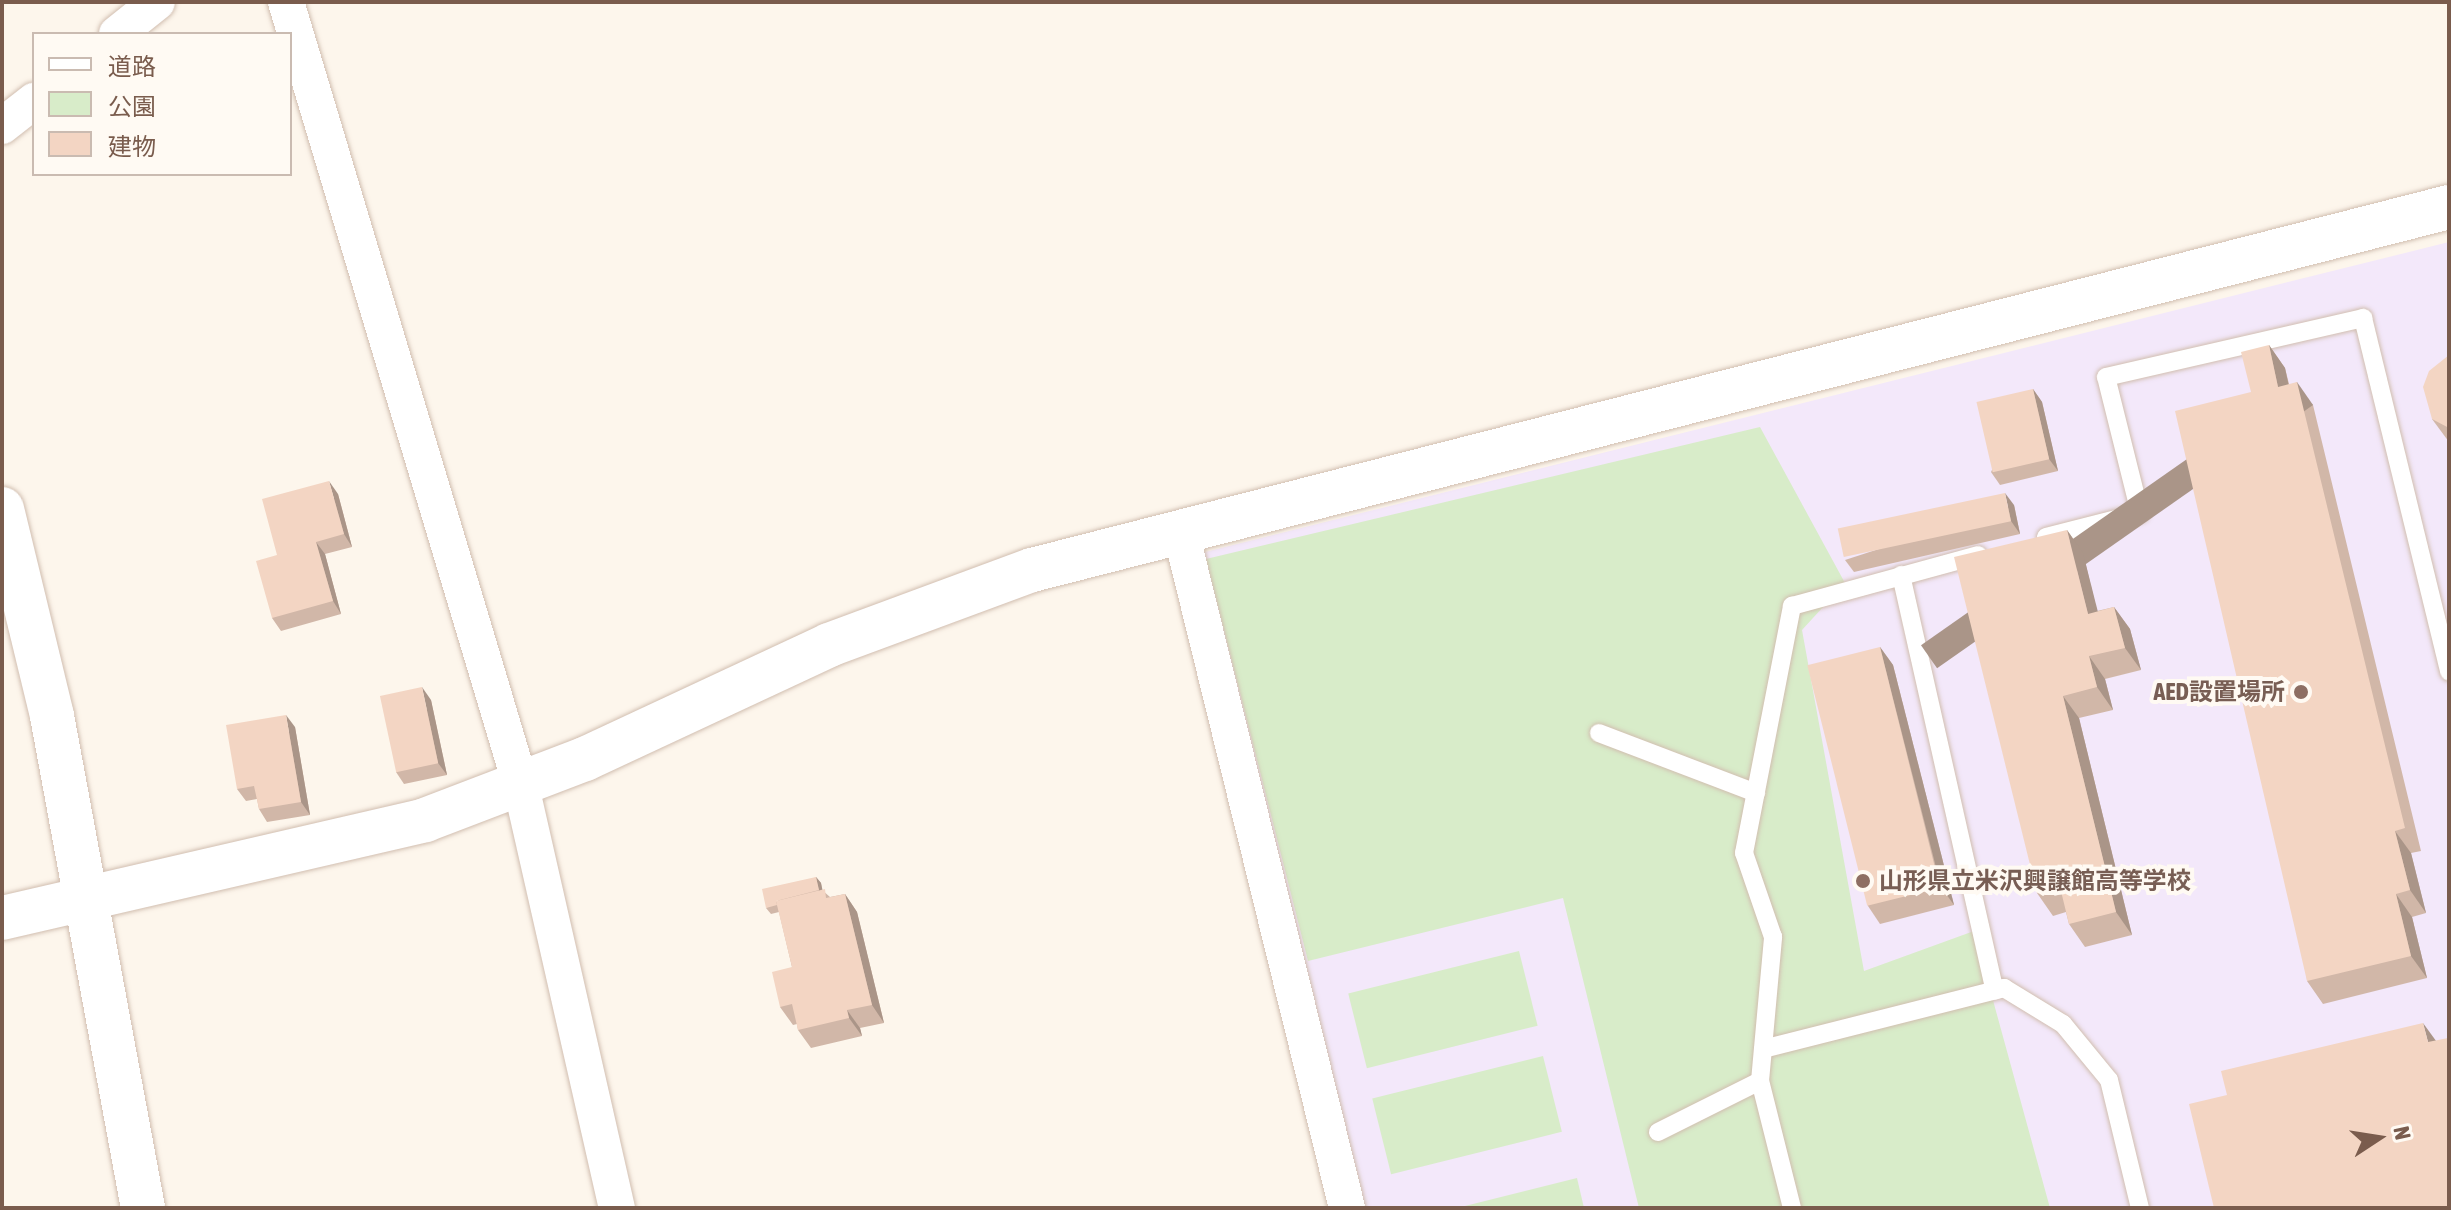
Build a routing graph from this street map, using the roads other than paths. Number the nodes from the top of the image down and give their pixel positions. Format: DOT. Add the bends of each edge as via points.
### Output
graph roads {
  1 [pos="157,2"];
  2 [pos="286,2"];
  3 [pos="120,32"];
  4 [pos="32,103"];
  5 [pos="2,126"];
  6 [pos="2449,207"];
  7 [pos="2,509"];
  8 [pos="1180,529"];
  9 [pos="1901,575"];
  10 [pos="2449,672"];
  11 [pos="1599,733"];
  12 [pos="521,786"];
  13 [pos="1756,793"];
  14 [pos="87,898"];
  15 [pos="2,918"];
  16 [pos="1995,991"];
  17 [pos="1763,1049"];
  18 [pos="1760,1081"];
  19 [pos="1658,1132"];
  20 [pos="143,1208"];
  21 [pos="617,1208"];
  22 [pos="1347,1208"];
  23 [pos="1792,1208"];
  24 [pos="2140,1208"];
  1 -- 3 [label="street"];
  2 -- 12 [label="street"];
  4 -- 5 [label="street"];
  6 -- 8 [label="street"];
  7 -- 14 [label="street"];
  8 -- 12 [label="street" via="928,606"];
  8 -- 22 [label="street"];
  9 -- 10 [label="lane" via="2140,513 2106,377 2363,318"];
  9 -- 13 [label="lane" via="1792,606"];
  9 -- 16 [label="lane"];
  11 -- 13 [label="lane"];
  12 -- 14 [label="street" via="425,820"];
  12 -- 21 [label="street"];
  13 -- 17 [label="lane" via="1744,853 1773,937"];
  14 -- 15 [label="street"];
  14 -- 20 [label="street"];
  16 -- 17 [label="lane"];
  16 -- 24 [label="lane" via="2004,988 2063,1024 2109,1080"];
  17 -- 18 [label="lane"];
  18 -- 19 [label="lane"];
  18 -- 23 [label="lane"];
}
